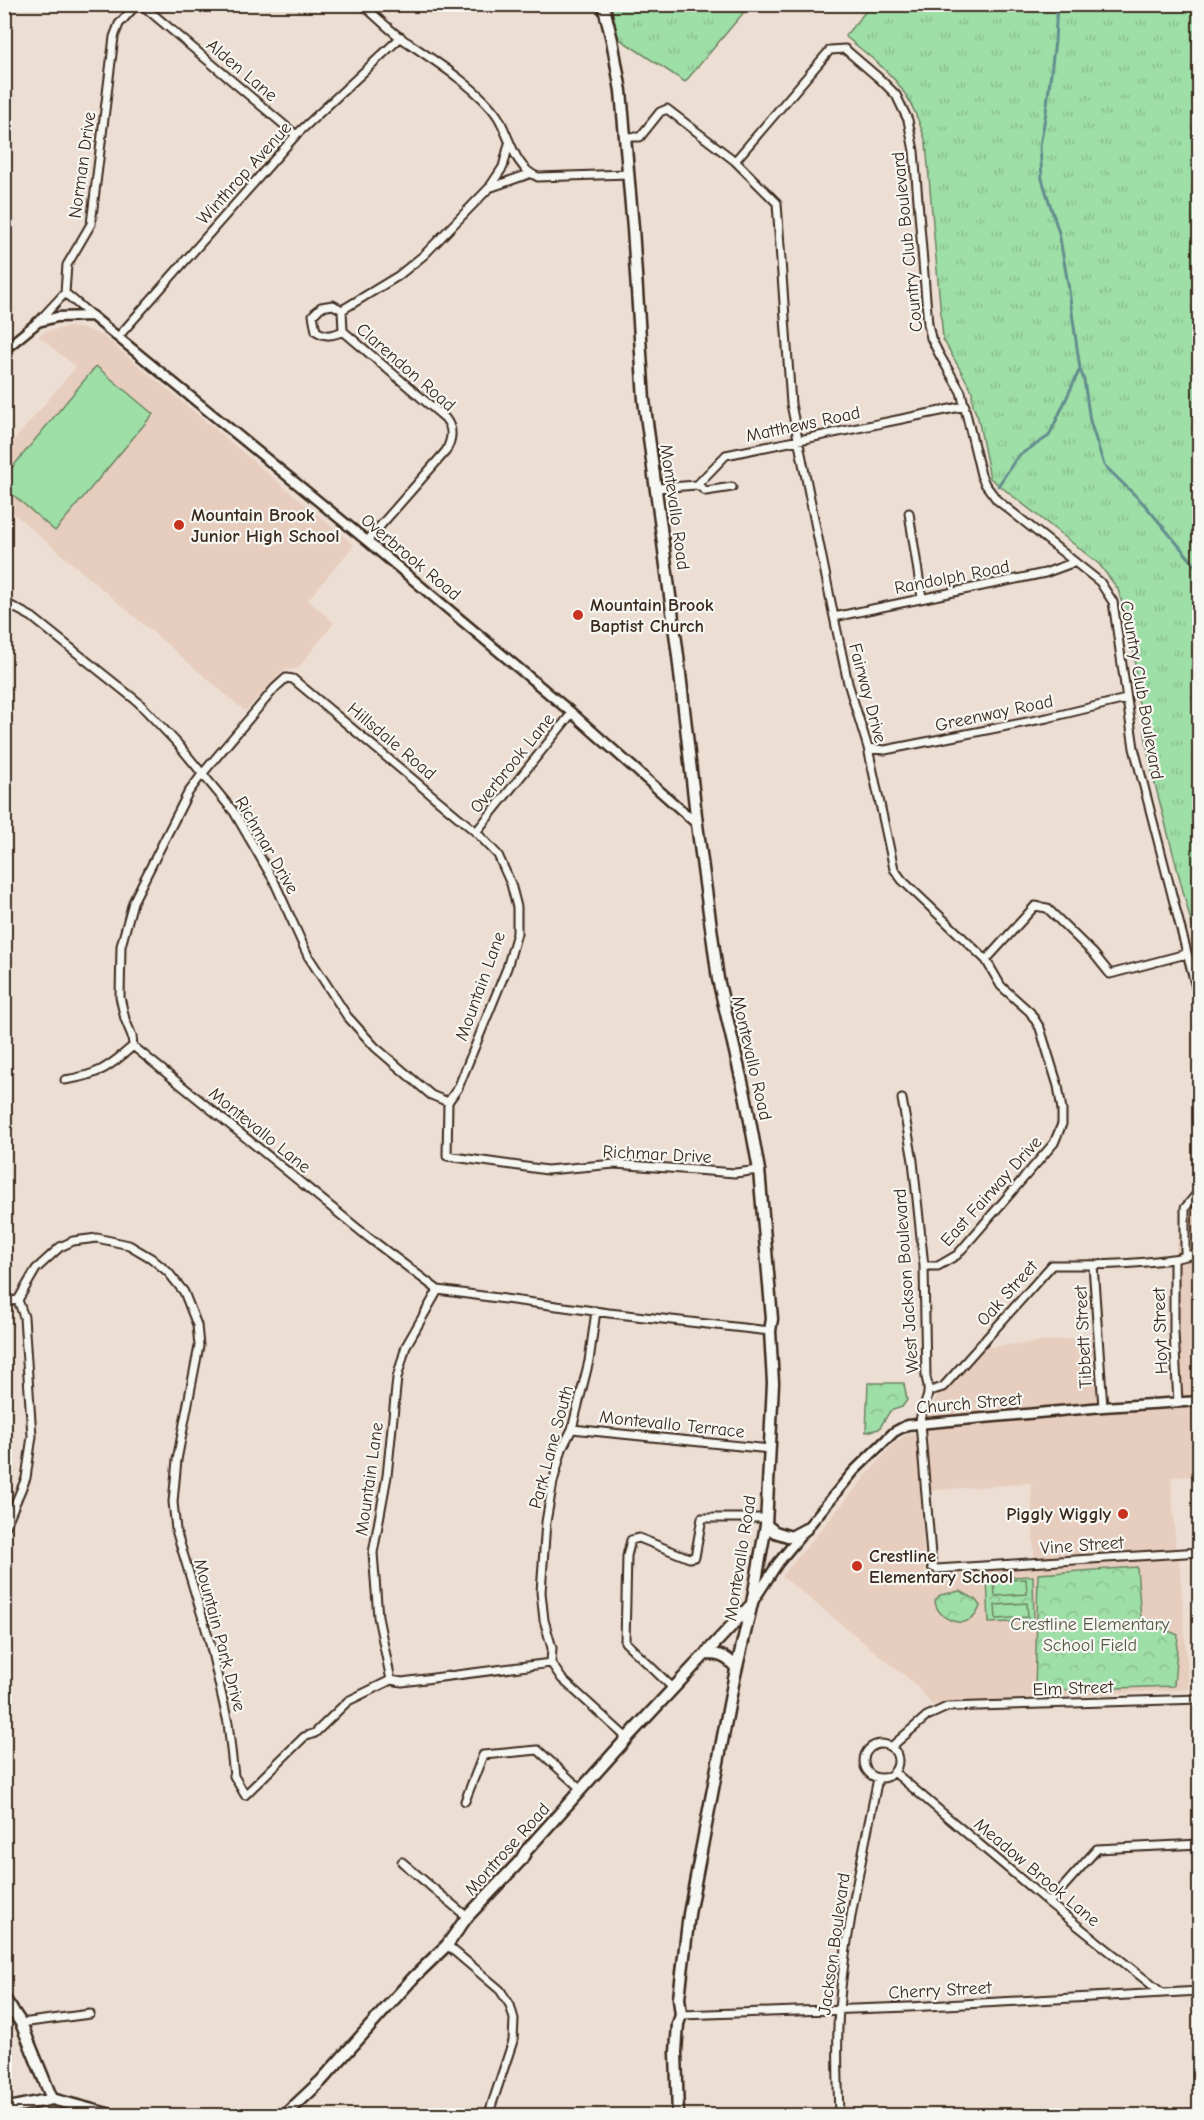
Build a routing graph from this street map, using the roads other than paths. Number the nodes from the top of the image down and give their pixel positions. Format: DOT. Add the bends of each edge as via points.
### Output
graph roads {
  1 [pos="136,4"];
  2 [pos="141,4"];
  3 [pos="362,4"];
  4 [pos="603,4"];
  5 [pos="400,38"];
  6 [pos="296,135"];
  7 [pos="627,138"];
  8 [pos="508,144"];
  9 [pos="735,161"];
  10 [pos="529,174"];
  11 [pos="628,174"];
  12 [pos="489,188"];
  13 [pos="65,293"];
  14 [pos="342,310"];
  15 [pos="92,316"];
  16 [pos="38,322"];
  17 [pos="343,331"];
  18 [pos="118,337"];
  19 [pos="4,350"];
  20 [pos="965,406"];
  21 [pos="799,441"];
  22 [pos="696,485"];
  23 [pos="732,487"];
  24 [pos="657,488"];
  25 [pos="909,513"];
  26 [pos="367,542"];
  27 [pos="1076,562"];
  28 [pos="922,598"];
  29 [pos="4,602"];
  30 [pos="834,617"];
  31 [pos="1126,699"];
  32 [pos="572,713"];
  33 [pos="868,748"];
  34 [pos="203,773"];
  35 [pos="697,824"];
  36 [pos="476,832"];
  37 [pos="1186,954"];
  38 [pos="986,960"];
  39 [pos="1200,1003"];
  40 [pos="133,1046"];
  41 [pos="65,1080"];
  42 [pos="902,1099"];
  43 [pos="448,1102"];
  44 [pos="447,1156"];
  45 [pos="759,1170"];
  46 [pos="1200,1190"];
  47 [pos="1200,1254"];
  48 [pos="1185,1255"];
  49 [pos="1174,1259"];
  50 [pos="924,1266"];
  51 [pos="1093,1266"];
  52 [pos="438,1290"];
  53 [pos="18,1300"];
  54 [pos="4,1302"];
  55 [pos="596,1311"];
  56 [pos="770,1331"];
  57 [pos="930,1391"];
  58 [pos="1200,1401"];
  59 [pos="1178,1402"];
  60 [pos="1103,1407"];
  61 [pos="920,1423"];
  62 [pos="572,1428"];
  63 [pos="770,1449"];
  64 [pos="766,1521"];
  65 [pos="806,1529"];
  66 [pos="4,1530"];
  67 [pos="1200,1552"];
  68 [pos="932,1567"];
  69 [pos="752,1603"];
  70 [pos="707,1654"];
  71 [pos="550,1663"];
  72 [pos="736,1668"];
  73 [pos="391,1680"];
  74 [pos="674,1689"];
  75 [pos="1200,1699"];
  76 [pos="627,1737"];
  77 [pos="891,1746"];
  78 [pos="894,1772"];
  79 [pos="878,1778"];
  80 [pos="581,1790"];
  81 [pos="465,1801"];
  82 [pos="1200,1844"];
  83 [pos="402,1863"];
  84 [pos="1049,1903"];
  85 [pos="467,1917"];
  86 [pos="447,1945"];
  87 [pos="1200,1991"];
  88 [pos="1162,1993"];
  89 [pos="4,1998"];
  90 [pos="839,2008"];
  91 [pos="90,2014"];
  92 [pos="681,2015"];
  93 [pos="21,2023"];
  94 [pos="52,2100"];
  95 [pos="4,2109"];
  96 [pos="115,2115"];
  97 [pos="284,2115"];
  98 [pos="488,2115"];
  99 [pos="678,2115"];
  100 [pos="839,2115"];
  1 -- 13 [label="street, Norman Drive" via="119,24 114,37 91,224 67,265"];
  2 -- 6 [label="street, Alden Lane"];
  3 -- 5 [label="street"];
  4 -- 7 [label="main road, Montevallo Road"];
  5 -- 6 [label="street, Winthrop Avenue"];
  5 -- 8 [label="street" via="472,90 497,117"];
  6 -- 18 [label="street, Winthrop Avenue"];
  7 -- 9 [label="street" via="640,137 667,109"];
  7 -- 11 [label="main road, Montevallo Road"];
  8 -- 10 [label="street"];
  8 -- 12 [label="street" via="503,167"];
  9 -- 20 [label="street, Country Club Boulevard" via="830,50 844,49 896,95 908,120 914,151 931,338"];
  9 -- 21 [label="street, Fairway Drive" via="777,202 791,404"];
  10 -- 11 [label="street"];
  10 -- 12 [label="street, Clarendon Road"];
  11 -- 24 [label="main road, Montevallo Road" via="644,400"];
  12 -- 14 [label="street, Clarendon Road" via="424,255"];
  13 -- 15 [label="street"];
  13 -- 16 [label="street"];
  14 -- 17 [label="street, Clarendon Road"];
  14 -- 17 [label="street" via="333,305 321,307 313,315 316,331 323,335"];
  15 -- 16 [label="street"];
  15 -- 18 [label="street, Overbrook Road"];
  16 -- 19 [label="street"];
  17 -- 26 [label="street, Clarendon Road" via="444,418 452,434 446,451"];
  18 -- 26 [label="street, Overbrook Road"];
  20 -- 21 [label="street, Matthews Road"];
  20 -- 27 [label="street, Country Club Boulevard" via="981,475 990,492"];
  21 -- 22 [label="street, Matthews Road" via="726,455"];
  21 -- 30 [label="street, Fairway Drive"];
  22 -- 23 [label="street" via="706,491"];
  22 -- 24 [label="street"];
  24 -- 35 [label="main road, Montevallo Road"];
  25 -- 28 [label="street"];
  26 -- 32 [label="street, Overbrook Road"];
  27 -- 28 [label="street, Randolph Road" via="1045,573"];
  27 -- 31 [label="street, Country Club Boulevard" via="1100,582 1113,602"];
  28 -- 30 [label="street, Randolph Road"];
  29 -- 34 [label="street, Richmar Drive" via="32,617 138,702"];
  30 -- 33 [label="street, Fairway Drive"];
  31 -- 33 [label="street, Greenway Road" via="885,750"];
  31 -- 37 [label="street, Country Club Boulevard" via="1134,748"];
  32 -- 35 [label="street, Overbrook Road"];
  32 -- 36 [label="street, Overbrook Lane"];
  33 -- 38 [label="street, Fairway Drive" via="894,869"];
  34 -- 36 [label="street, Hillsdale Road" via="274,688 286,678 293,679"];
  34 -- 40 [label="street" via="188,793 133,902 121,946 120,997"];
  34 -- 43 [label="street, Richmar Drive" via="234,812 274,880 308,956 346,1016 431,1095"];
  35 -- 45 [label="main road, Montevallo Road" via="718,979"];
  36 -- 43 [label="street, Mountain Lane" via="498,855 512,884 517,933 507,968 458,1088"];
  37 -- 38 [label="street" via="1110,974 1047,908 1035,906"];
  37 -- 39 [label="street, Country Club Boulevard"];
  38 -- 50 [label="street, East Fairway Drive" via="1001,986 1040,1028 1058,1086 1062,1124 1054,1143 957,1255 938,1266"];
  40 -- 41 [label="street" via="107,1068"];
  40 -- 52 [label="street, Montevallo Lane"];
  42 -- 50 [label="street, West Jackson Boulevard"];
  43 -- 44 [label="street, Mountain Lane"];
  44 -- 45 [label="street, Richmar Drive" via="547,1170 615,1164 735,1173"];
  45 -- 56 [label="main road, Montevallo Road"];
  46 -- 48 [label="street" via="1185,1208"];
  47 -- 48 [label="street, Oak Street"];
  48 -- 49 [label="street, Oak Street"];
  49 -- 51 [label="street, Oak Street"];
  49 -- 59 [label="street, Hoyt Street"];
  50 -- 57 [label="street, West Jackson Boulevard" via="926,1377"];
  51 -- 57 [label="street, Oak Street" via="1052,1265 943,1387"];
  51 -- 60 [label="street, Tibbett Street"];
  52 -- 55 [label="street, Montevallo Lane"];
  52 -- 73 [label="street, Mountain Lane" via="406,1346 397,1378 387,1476 373,1553 378,1617"];
  53 -- 54 [label="street"];
  53 -- 66 [label="street" via="24,1317 32,1436 26,1478"];
  53 -- 73 [label="street, Mountain Park Drive" via="36,1269 60,1248 73,1241 97,1238 129,1245 151,1258 184,1292 197,1325 199,1346 177,1460 173,1502 176,1530 209,1639 228,1723 234,1776 245,1795 304,1737 315,1732 348,1701"];
  55 -- 56 [label="street, Montevallo Lane"];
  55 -- 62 [label="street, Park Lane South" via="589,1361"];
  56 -- 63 [label="main road, Montevallo Road"];
  57 -- 61 [label="street, West Jackson Boulevard"];
  58 -- 59 [label="street, Church Street"];
  59 -- 60 [label="street, Church Street"];
  60 -- 61 [label="street, Church Street"];
  61 -- 65 [label="street, Church Street" via="894,1432 854,1471"];
  61 -- 68 [label="street, West Jackson Boulevard"];
  62 -- 63 [label="street, Montevallo Terrace"];
  62 -- 71 [label="street, Park Lane South" via="562,1449 546,1522 541,1592 552,1648"];
  63 -- 64 [label="main road, Montevallo Road"];
  64 -- 65 [label="main road" via="775,1532 791,1537"];
  64 -- 69 [label="main road, Montevallo Road"];
  64 -- 74 [label="street" via="702,1518 695,1557 689,1558 639,1538 631,1540 627,1556 625,1642"];
  65 -- 69 [label="street, Church Street"];
  67 -- 68 [label="street, Vine Street"];
  69 -- 70 [label="main road, Montrose Road"];
  69 -- 72 [label="main road, Montevallo Road"];
  70 -- 72 [label="main road" via="725,1657"];
  70 -- 74 [label="main road, Montrose Road"];
  71 -- 73 [label="street, Mountain Park Drive" via="402,1682"];
  71 -- 76 [label="street"];
  72 -- 92 [label="main road, Montevallo Road" via="689,1914 679,1998"];
  74 -- 76 [label="main road, Montrose Road"];
  75 -- 77 [label="street, Elm Street" via="947,1707 927,1716"];
  76 -- 80 [label="main road, Montrose Road"];
  77 -- 78 [label="street" via="898,1757"];
  77 -- 79 [label="street" via="876,1744 866,1751 865,1768"];
  78 -- 79 [label="street"];
  78 -- 84 [label="street, Meadow Brook Lane"];
  79 -- 90 [label="street, Jackson Boulevard" via="854,1901"];
  80 -- 81 [label="street" via="538,1750 483,1755"];
  80 -- 85 [label="main road, Montrose Road"];
  82 -- 84 [label="street" via="1097,1849"];
  83 -- 85 [label="street"];
  84 -- 88 [label="street, Meadow Brook Lane"];
  85 -- 86 [label="main road, Montrose Road"];
  86 -- 97 [label="main road, Montrose Road" via="321,2081"];
  86 -- 98 [label="street" via="500,1990 514,2019 513,2041"];
  87 -- 88 [label="street, Cherry Street"];
  88 -- 90 [label="street, Cherry Street"];
  89 -- 93 [label="main road"];
  90 -- 92 [label="street, Cherry Street"];
  90 -- 100 [label="street, Jackson Boulevard"];
  91 -- 93 [label="street"];
  92 -- 99 [label="main road, Montevallo Road" via="676,2052"];
  93 -- 94 [label="main road"];
  94 -- 95 [label="main road"];
  94 -- 96 [label="main road"];
}
